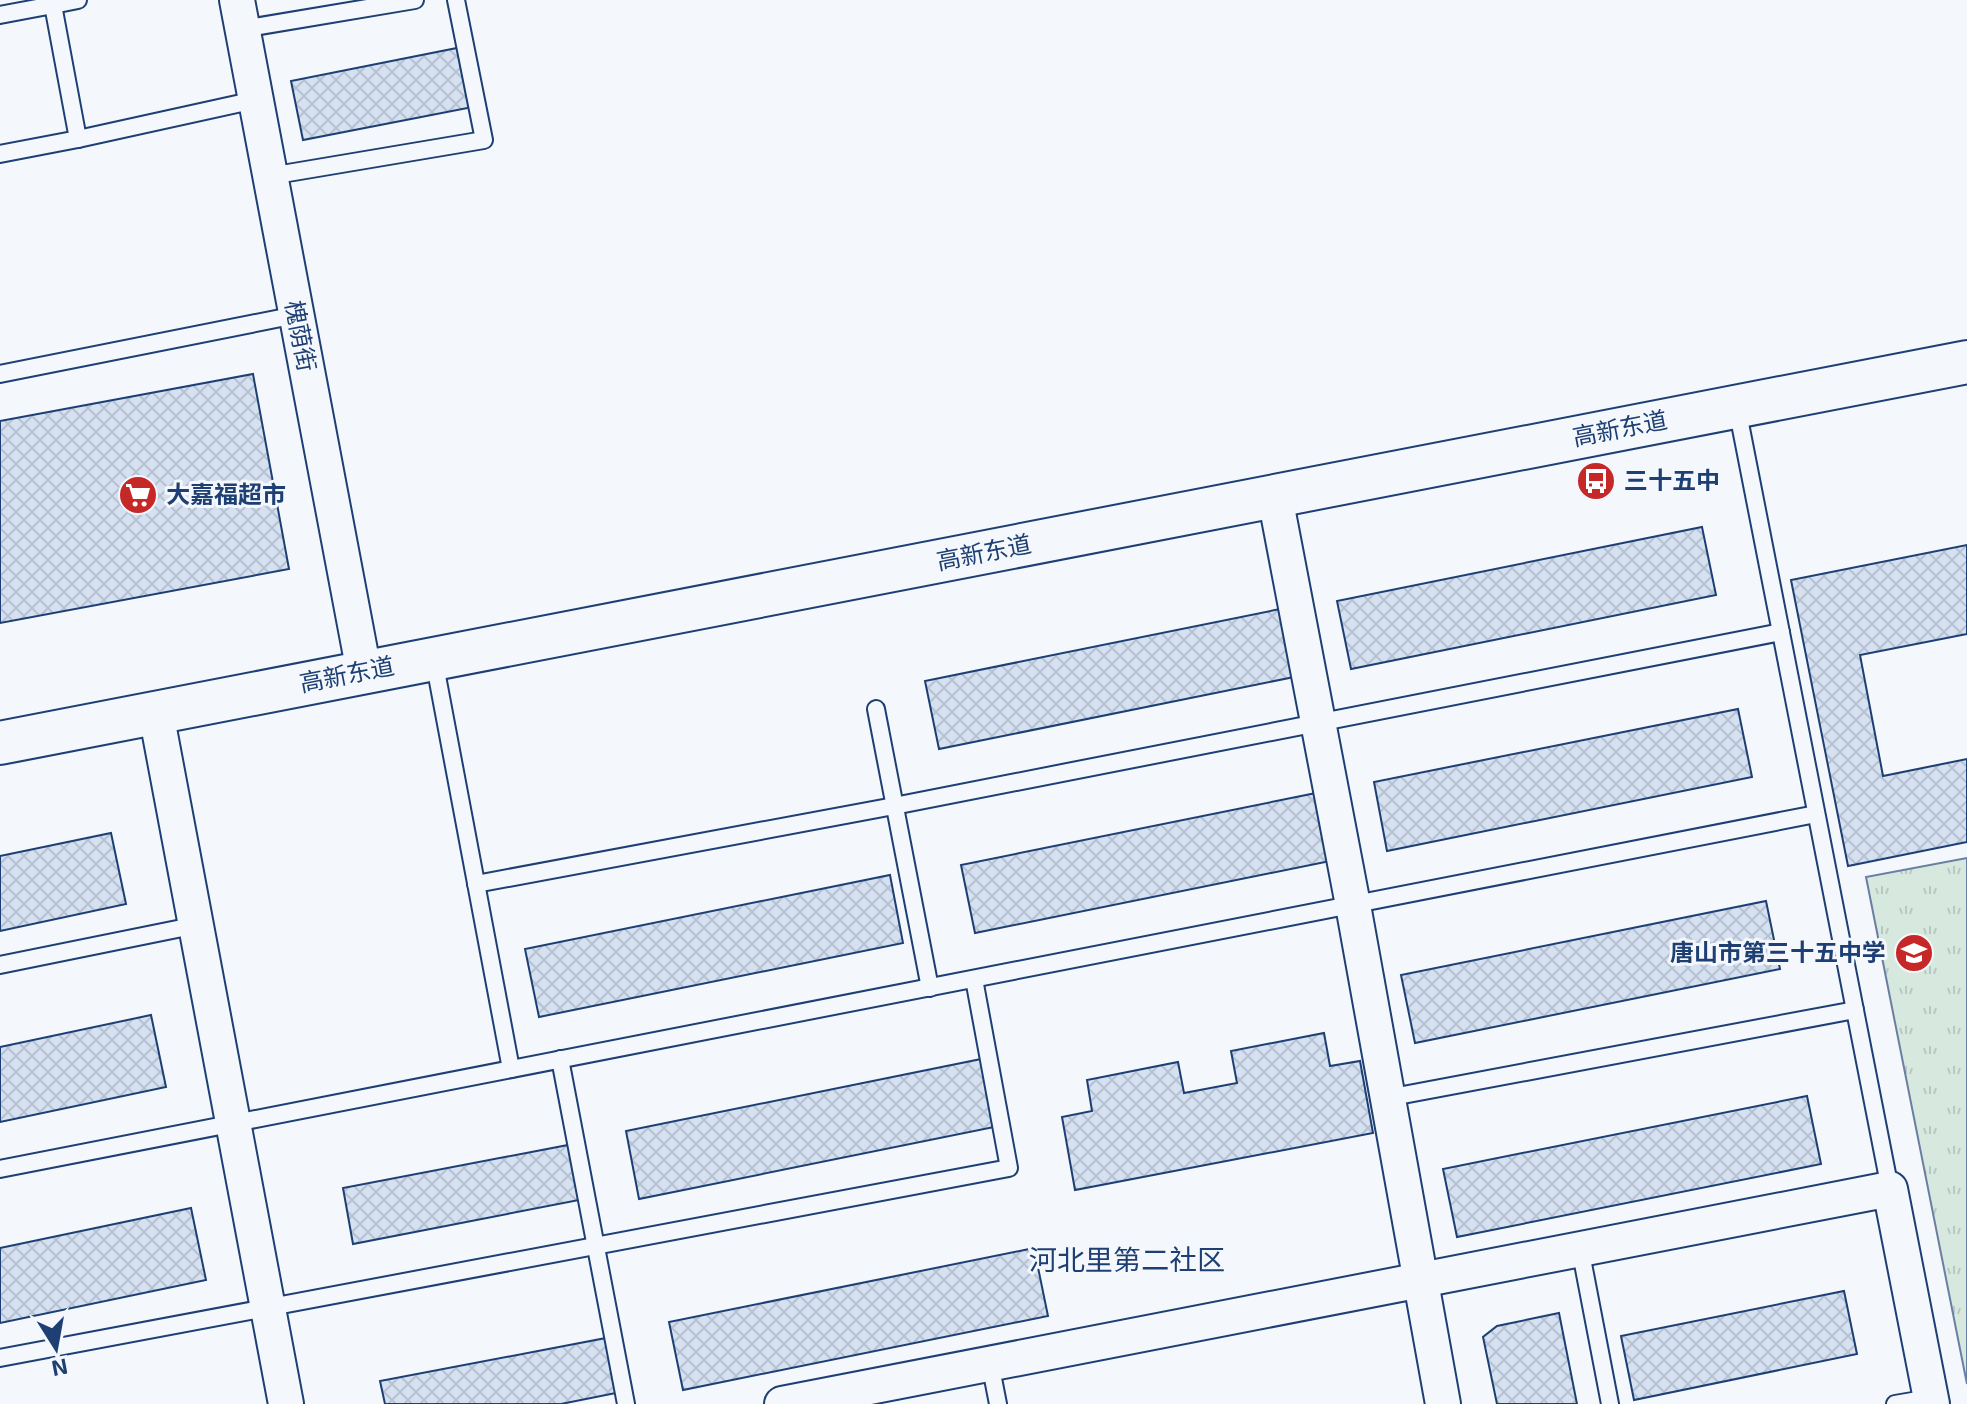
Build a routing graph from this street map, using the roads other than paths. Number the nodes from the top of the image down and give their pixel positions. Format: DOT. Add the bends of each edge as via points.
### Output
graph roads {
  1 [pos="78,0"];
  2 [pos="415,0"];
  3 [pos="456,0"];
  4 [pos="53,5"];
  5 [pos="239,14"];
  6 [pos="0,15"];
  7 [pos="255,100"];
  8 [pos="78,139"];
  9 [pos="0,154"];
  10 [pos="270,176"];
  11 [pos="296,315"];
  12 [pos="1967,362"];
  13 [pos="0,374"];
  14 [pos="1737,406"];
  15 [pos="1275,497"];
  16 [pos="1781,632"];
  17 [pos="434,658"];
  18 [pos="364,672"];
  19 [pos="876,709"];
  20 [pos="156,713"];
  21 [pos="1318,722"];
  22 [pos="0,743"];
  23 [pos="894,806"];
  24 [pos="1816,814"];
  25 [pos="476,884"];
  26 [pos="1353,905"];
  27 [pos="197,925"];
  28 [pos="0,965"];
  29 [pos="974,979"];
  30 [pos="930,988"];
  31 [pos="1855,1010"];
  32 [pos="560,1059"];
  33 [pos="511,1069"];
  34 [pos="1387,1098"];
  35 [pos="235,1123"];
  36 [pos="0,1169"];
  37 [pos="1890,1189"];
  38 [pos="596,1246"];
  39 [pos="1580,1248"];
  40 [pos="1419,1279"];
  41 [pos="268,1307"];
  42 [pos="0,1358"];
  43 [pos="990,1363"];
  44 [pos="1931,1401"];
  45 [pos="286,1404"];
  46 [pos="626,1404"];
  47 [pos="782,1404"];
  48 [pos="998,1404"];
  49 [pos="1443,1404"];
  50 [pos="1610,1404"];
  51 [pos="1895,1404"];
  1 -- 4 [label="lane"];
  2 -- 5 [label="lane"];
  3 -- 10 [label="lane" via="484,140"];
  4 -- 6 [label="lane"];
  4 -- 8 [label="lane"];
  5 -- 7 [label="street, 槐荫街"];
  7 -- 8 [label="lane"];
  7 -- 10 [label="street, 槐荫街"];
  8 -- 9 [label="lane"];
  10 -- 11 [label="street, 槐荫街"];
  11 -- 13 [label="lane"];
  11 -- 18 [label="street, 槐荫街"];
  12 -- 14 [label="street, 高新东道"];
  14 -- 15 [label="street, 高新东道"];
  14 -- 16 [label="lane"];
  15 -- 17 [label="street, 高新东道"];
  15 -- 21 [label="street"];
  16 -- 21 [label="lane"];
  16 -- 24 [label="lane"];
  17 -- 18 [label="street, 高新东道"];
  17 -- 25 [label="lane"];
  18 -- 20 [label="street, 高新东道"];
  19 -- 23 [label="lane"];
  20 -- 22 [label="street, 高新东道"];
  20 -- 27 [label="street"];
  21 -- 23 [label="lane"];
  21 -- 26 [label="street"];
  23 -- 25 [label="lane"];
  23 -- 30 [label="lane"];
  24 -- 26 [label="lane"];
  24 -- 31 [label="lane"];
  25 -- 33 [label="lane"];
  26 -- 29 [label="lane"];
  26 -- 34 [label="street"];
  27 -- 28 [label="lane"];
  27 -- 35 [label="street"];
  29 -- 30 [label="lane"];
  29 -- 38 [label="lane" via="1009,1168"];
  30 -- 32 [label="lane"];
  31 -- 34 [label="lane"];
  31 -- 37 [label="lane"];
  32 -- 33 [label="lane"];
  32 -- 38 [label="lane"];
  33 -- 35 [label="lane"];
  34 -- 40 [label="street"];
  35 -- 36 [label="lane"];
  35 -- 41 [label="street"];
  37 -- 39 [label="street"];
  37 -- 44 [label="street"];
  38 -- 41 [label="lane"];
  38 -- 46 [label="lane"];
  39 -- 40 [label="street"];
  39 -- 50 [label="lane"];
  40 -- 43 [label="street"];
  40 -- 49 [label="street"];
  41 -- 42 [label="lane"];
  41 -- 45 [label="street"];
  43 -- 47 [label="street"];
  43 -- 48 [label="lane"];
  44 -- 51 [label="lane"];
}
